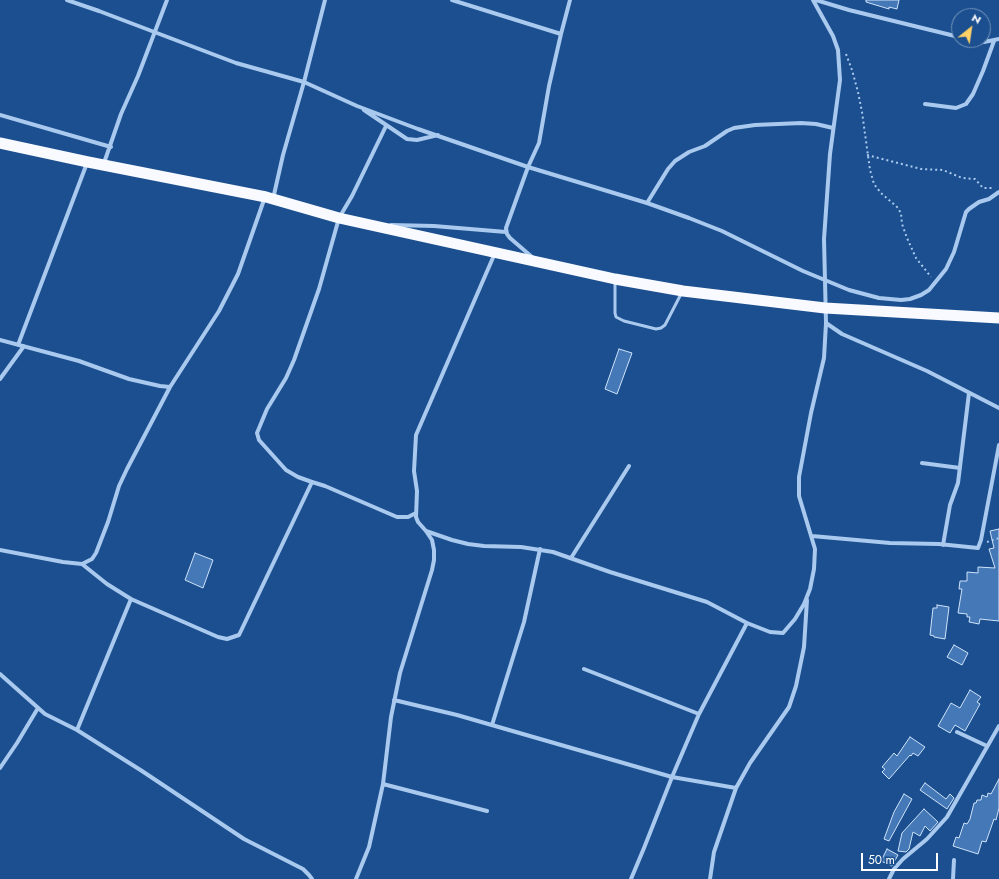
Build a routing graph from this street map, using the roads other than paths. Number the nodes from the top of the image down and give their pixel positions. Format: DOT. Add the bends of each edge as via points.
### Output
graph roads {
  1 [pos="67,0"];
  2 [pos="166,0"];
  3 [pos="326,0"];
  4 [pos="452,0"];
  5 [pos="570,0"];
  6 [pos="814,0"];
  7 [pos="154,32"];
  8 [pos="561,34"];
  9 [pos="951,35"];
  10 [pos="999,39"];
  11 [pos="991,41"];
  12 [pos="994,41"];
  13 [pos="304,82"];
  14 [pos="925,104"];
  15 [pos="358,106"];
  16 [pos="0,115"];
  17 [pos="386,126"];
  18 [pos="833,128"];
  19 [pos="438,135"];
  20 [pos="0,143"];
  21 [pos="111,146"];
  22 [pos="88,162"];
  23 [pos="103,165"];
  24 [pos="528,167"];
  25 [pos="999,192"];
  26 [pos="269,198"];
  27 [pos="647,203"];
  28 [pos="339,218"];
  29 [pos="374,226"];
  30 [pos="506,232"];
  31 [pos="495,253"];
  32 [pos="536,260"];
  33 [pos="615,279"];
  34 [pos="825,280"];
  35 [pos="683,290"];
  36 [pos="825,308"];
  37 [pos="999,318"];
  38 [pos="826,323"];
  39 [pos="0,340"];
  40 [pos="18,345"];
  41 [pos="24,346"];
  42 [pos="0,379"];
  43 [pos="170,386"];
  44 [pos="969,393"];
  45 [pos="999,408"];
  46 [pos="999,445"];
  47 [pos="922,463"];
  48 [pos="629,466"];
  49 [pos="960,468"];
  50 [pos="312,482"];
  51 [pos="416,513"];
  52 [pos="426,531"];
  53 [pos="812,536"];
  54 [pos="943,545"];
  55 [pos="0,550"];
  56 [pos="540,550"];
  57 [pos="571,558"];
  58 [pos="82,564"];
  59 [pos="807,597"];
  60 [pos="131,599"];
  61 [pos="747,623"];
  62 [pos="584,669"];
  63 [pos="0,674"];
  64 [pos="394,700"];
  65 [pos="38,708"];
  66 [pos="699,714"];
  67 [pos="492,725"];
  68 [pos="999,726"];
  69 [pos="77,730"];
  70 [pos="957,732"];
  71 [pos="987,746"];
  72 [pos="0,768"];
  73 [pos="672,777"];
  74 [pos="383,784"];
  75 [pos="736,788"];
  76 [pos="487,811"];
  77 [pos="954,860"];
  78 [pos="312,879"];
  79 [pos="356,879"];
  80 [pos="631,879"];
  81 [pos="710,879"];
  82 [pos="889,879"];
  83 [pos="953,879"];
  1 -- 7 [label="street"];
  2 -- 7 [label="street"];
  3 -- 13 [label="street"];
  4 -- 8 [label="street"];
  5 -- 8 [label="street"];
  6 -- 9 [label="street"];
  6 -- 18 [label="street" via="838,50 840,80"];
  7 -- 13 [label="street" via="236,64"];
  7 -- 21 [label="street"];
  8 -- 24 [label="street" via="548,86 539,143"];
  10 -- 12 [label="street"];
  11 -- 12 [label="street"];
  12 -- 14 [label="street" via="973,94 966,104 956,108"];
  13 -- 15 [label="street"];
  13 -- 26 [label="street"];
  15 -- 17 [label="street"];
  15 -- 19 [label="street"];
  16 -- 21 [label="street"];
  17 -- 19 [label="street" via="412,140"];
  17 -- 28 [label="street"];
  18 -- 27 [label="street" via="801,123 755,124 734,128 675,161"];
  18 -- 34 [label="street" via="824,239"];
  19 -- 24 [label="street"];
  20 -- 22 [label="highway"];
  21 -- 23 [label="street"];
  22 -- 23 [label="highway"];
  22 -- 40 [label="street"];
  23 -- 26 [label="highway"];
  24 -- 27 [label="street"];
  24 -- 30 [label="street"];
  25 -- 34 [label="street" via="966,212 946,270 936,283 921,295 901,300 879,298"];
  26 -- 28 [label="highway"];
  26 -- 43 [label="street" via="233,284"];
  27 -- 34 [label="street" via="722,231"];
  28 -- 29 [label="highway"];
  28 -- 50 [label="street" via="319,289 294,360 257,433 259,440 286,470 298,478"];
  29 -- 30 [label="street" via="401,224"];
  29 -- 31 [label="highway"];
  30 -- 32 [label="street"];
  31 -- 32 [label="highway"];
  31 -- 51 [label="street" via="416,435"];
  32 -- 33 [label="highway"];
  33 -- 35 [label="highway"];
  33 -- 35 [label="lane" via="616,317 656,329 665,325"];
  34 -- 36 [label="street"];
  35 -- 36 [label="highway"];
  36 -- 37 [label="highway"];
  36 -- 38 [label="street"];
  38 -- 44 [label="street" via="842,334 927,371"];
  38 -- 53 [label="street" via="824,358 799,477 799,496"];
  39 -- 40 [label="street"];
  40 -- 41 [label="street"];
  41 -- 42 [label="street"];
  41 -- 43 [label="street" via="79,361 129,379"];
  43 -- 58 [label="street" via="122,480 96,553 92,560"];
  44 -- 45 [label="street"];
  44 -- 49 [label="street"];
  46 -- 54 [label="street" via="977,549"];
  47 -- 49 [label="street"];
  48 -- 57 [label="street"];
  49 -- 54 [label="street"];
  50 -- 51 [label="street" via="397,517 408,517"];
  50 -- 60 [label="street" via="239,635 227,639 218,637"];
  51 -- 52 [label="street" via="418,522"];
  52 -- 56 [label="street" via="468,544"];
  52 -- 64 [label="street" via="432,540 434,550 432,570"];
  53 -- 54 [label="street"];
  53 -- 59 [label="street" via="815,549 814,568"];
  55 -- 58 [label="street"];
  56 -- 57 [label="street"];
  56 -- 67 [label="street" via="524,622"];
  57 -- 61 [label="street" via="707,602"];
  58 -- 60 [label="street"];
  59 -- 61 [label="street" via="795,619 783,633 770,632"];
  59 -- 75 [label="street" via="804,647 789,707"];
  60 -- 69 [label="street"];
  61 -- 66 [label="street"];
  62 -- 66 [label="street"];
  63 -- 65 [label="street"];
  64 -- 67 [label="street"];
  64 -- 74 [label="street"];
  65 -- 69 [label="street"];
  65 -- 72 [label="street"];
  66 -- 73 [label="street"];
  67 -- 73 [label="street"];
  68 -- 71 [label="street"];
  69 -- 78 [label="street" via="244,839 303,870"];
  70 -- 71 [label="street"];
  71 -- 82 [label="street" via="947,817 936,831 899,864"];
  73 -- 75 [label="street"];
  73 -- 80 [label="street"];
  74 -- 76 [label="street"];
  74 -- 79 [label="street" via="369,847"];
  75 -- 81 [label="street" via="714,852"];
  77 -- 83 [label="street"];
}
